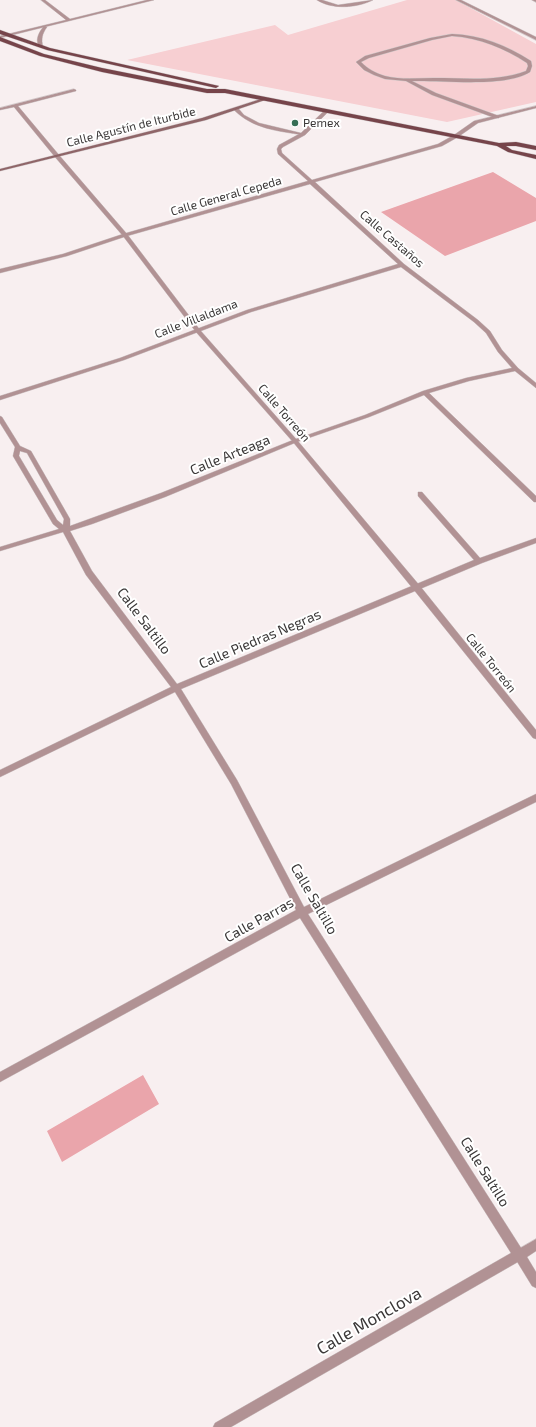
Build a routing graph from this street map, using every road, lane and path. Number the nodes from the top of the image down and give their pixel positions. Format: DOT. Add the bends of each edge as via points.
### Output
graph roads {
  1 [pos="43,0"];
  2 [pos="133,0"];
  3 [pos="152,0"];
  4 [pos="319,0"];
  5 [pos="371,0"];
  6 [pos="458,0"];
  7 [pos="138,4"];
  8 [pos="69,20"];
  9 [pos="45,27"];
  10 [pos="0,32"];
  11 [pos="10,35"];
  12 [pos="0,38"];
  13 [pos="536,39"];
  14 [pos="41,47"];
  15 [pos="408,80"];
  16 [pos="74,90"];
  17 [pos="225,91"];
  18 [pos="266,99"];
  19 [pos="15,106"];
  20 [pos="536,107"];
  21 [pos="0,109"];
  22 [pos="236,109"];
  23 [pos="327,111"];
  24 [pos="496,117"];
  25 [pos="303,134"];
  26 [pos="456,136"];
  27 [pos="499,144"];
  28 [pos="536,148"];
  29 [pos="57,156"];
  30 [pos="536,157"];
  31 [pos="0,170"];
  32 [pos="312,182"];
  33 [pos="124,235"];
  34 [pos="402,265"];
  35 [pos="0,271"];
  36 [pos="198,331"];
  37 [pos="516,369"];
  38 [pos="536,386"];
  39 [pos="425,392"];
  40 [pos="0,398"];
  41 [pos="0,418"];
  42 [pos="295,441"];
  43 [pos="18,447"];
  44 [pos="420,494"];
  45 [pos="536,500"];
  46 [pos="66,531"];
  47 [pos="536,540"];
  48 [pos="0,549"];
  49 [pos="480,561"];
  50 [pos="417,588"];
  51 [pos="176,688"];
  52 [pos="536,736"];
  53 [pos="0,774"];
  54 [pos="536,798"];
  55 [pos="302,912"];
  56 [pos="0,1077"];
  57 [pos="536,1245"];
  58 [pos="520,1255"];
  59 [pos="536,1282"];
  60 [pos="219,1427"];
  1 -- 8 [label="street"];
  2 -- 7 [label="street"];
  3 -- 7 [label="street"];
  4 -- 5 [label="street" via="335,7"];
  6 -- 13 [label="street"];
  7 -- 8 [label="street"];
  8 -- 9 [label="street"];
  9 -- 11 [label="street"];
  9 -- 14 [label="street" via="40,34"];
  10 -- 11 [label="main road"];
  11 -- 12 [label="street"];
  11 -- 14 [label="main road"];
  12 -- 17 [label="main road" via="42,55 102,70 207,91"];
  14 -- 17 [label="main road" via="216,86"];
  15 -- 15 [label="street" via="385,78 358,62 366,57 431,39 463,35 508,50 529,62 530,66 528,72 497,81"];
  15 -- 24 [label="street" via="434,94"];
  16 -- 19 [label="street"];
  17 -- 18 [label="main road"];
  18 -- 22 [label="main road, Calle Agustín de Iturbide"];
  18 -- 23 [label="main road"];
  19 -- 21 [label="street"];
  19 -- 29 [label="street, Calle Torreón"];
  20 -- 24 [label="street, Calle General Cepeda"];
  22 -- 25 [label="street" via="256,124"];
  22 -- 29 [label="main road, Calle Agustín de Iturbide"];
  23 -- 25 [label="street, Calle Castaños"];
  23 -- 26 [label="main road"];
  24 -- 26 [label="street, Calle General Cepeda" via="476,122"];
  25 -- 32 [label="street, Calle Castaños" via="279,149 280,153"];
  26 -- 27 [label="main road"];
  26 -- 32 [label="street, Calle General Cepeda" via="440,145"];
  27 -- 28 [label="main road"];
  27 -- 30 [label="main road" via="510,151"];
  29 -- 31 [label="main road, Calle Agustín de Iturbide"];
  29 -- 33 [label="street, Calle Torreón"];
  32 -- 33 [label="street, Calle General Cepeda"];
  32 -- 34 [label="street, Calle Castaños"];
  33 -- 35 [label="street, Calle General Cepeda" via="65,255"];
  33 -- 36 [label="street, Calle Torreón"];
  34 -- 36 [label="street, Calle Villaldama" via="249,311"];
  34 -- 37 [label="street, Calle Castaños" via="476,321 488,332"];
  36 -- 40 [label="street, Calle Villaldama" via="70,377"];
  36 -- 42 [label="street, Calle Torreón"];
  37 -- 38 [label="street, Calle Castaños"];
  37 -- 39 [label="street, Calle Arteaga" via="468,379"];
  39 -- 42 [label="street, Calle Arteaga" via="367,416"];
  39 -- 45 [label="street"];
  41 -- 43 [label="street, Calle Saltillo"];
  42 -- 46 [label="street, Calle Arteaga"];
  42 -- 50 [label="street, Calle Torreón"];
  43 -- 46 [label="street, Calle Saltillo" via="16,456 55,522"];
  43 -- 46 [label="street, Calle Saltillo" via="29,452 67,519"];
  44 -- 49 [label="street"];
  46 -- 48 [label="street, Calle Arteaga"];
  46 -- 51 [label="street, Calle Saltillo" via="89,573"];
  47 -- 49 [label="street, Calle Piedras Negras"];
  49 -- 50 [label="street, Calle Piedras Negras"];
  50 -- 51 [label="street, Calle Piedras Negras"];
  50 -- 52 [label="street, Calle Torreón"];
  51 -- 53 [label="street, Calle Piedras Negras"];
  51 -- 55 [label="street, Calle Saltillo" via="234,782"];
  54 -- 55 [label="street, Calle Parras"];
  55 -- 56 [label="street, Calle Parras"];
  55 -- 58 [label="street, Calle Saltillo"];
  57 -- 58 [label="street, Calle Monclova"];
  58 -- 59 [label="street, Calle Saltillo"];
  58 -- 60 [label="street, Calle Monclova"];
}
